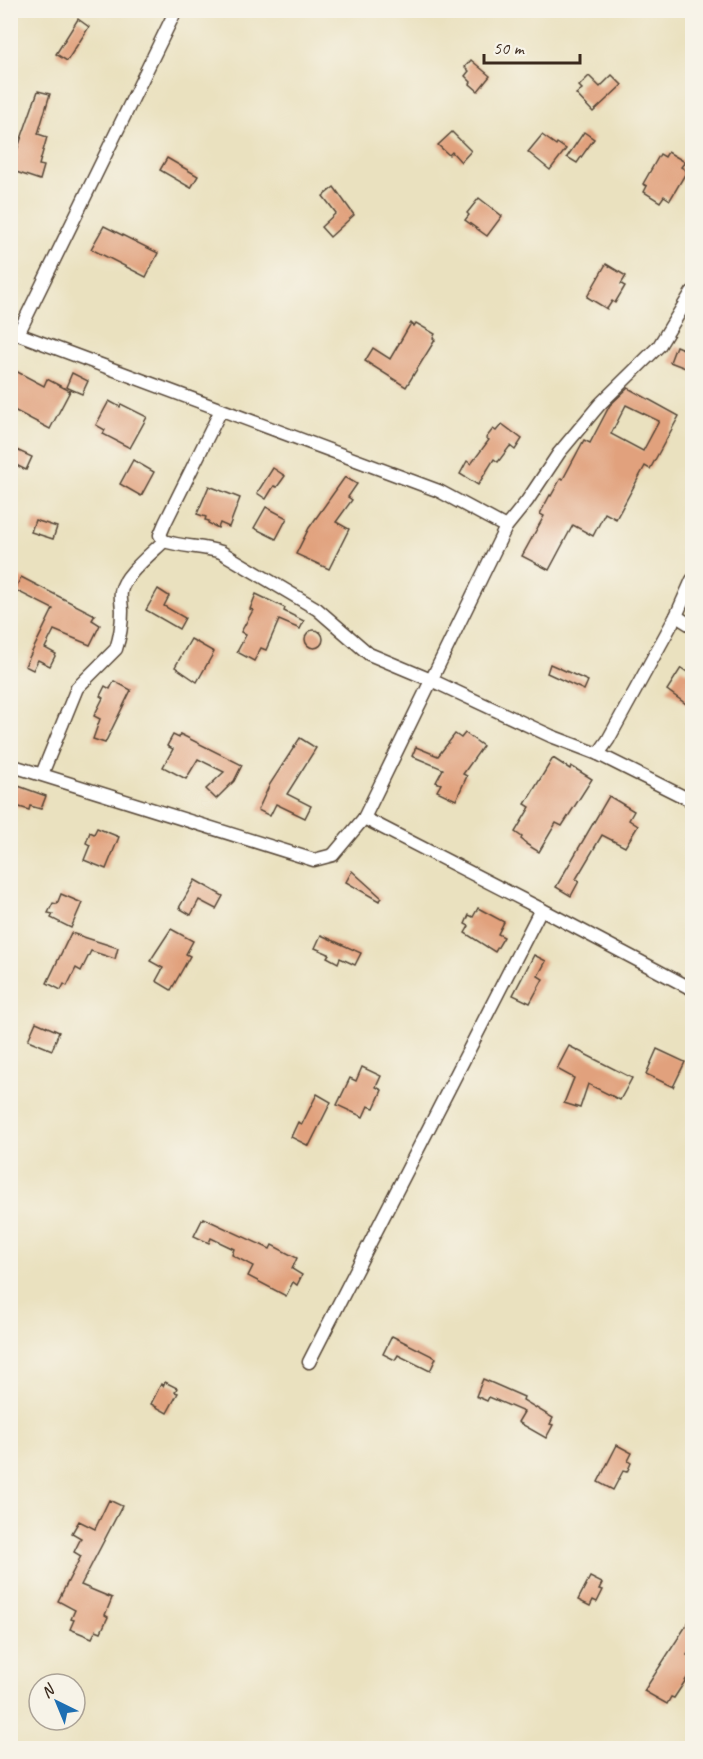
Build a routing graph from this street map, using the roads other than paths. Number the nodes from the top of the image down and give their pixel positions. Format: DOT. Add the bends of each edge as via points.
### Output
graph roads {
  1 [pos="176,10"];
  2 [pos="692,292"];
  3 [pos="14,333"];
  4 [pos="221,410"];
  5 [pos="507,527"];
  6 [pos="164,542"];
  7 [pos="693,580"];
  8 [pos="676,616"];
  9 [pos="693,626"];
  10 [pos="431,680"];
  11 [pos="598,754"];
  12 [pos="10,765"];
  13 [pos="42,774"];
  14 [pos="693,801"];
  15 [pos="364,818"];
  16 [pos="541,909"];
  17 [pos="693,989"];
  18 [pos="309,1362"];
  1 -- 3 [label="street"];
  2 -- 5 [label="street" via="659,346 600,404"];
  3 -- 4 [label="street"];
  4 -- 5 [label="street" via="439,490"];
  4 -- 6 [label="street" via="160,535"];
  5 -- 10 [label="street"];
  6 -- 10 [label="street" via="221,552 317,609 369,654"];
  6 -- 13 [label="street" via="123,585 116,649 77,688"];
  7 -- 8 [label="street"];
  8 -- 9 [label="street"];
  8 -- 11 [label="street"];
  10 -- 11 [label="street"];
  10 -- 15 [label="street"];
  11 -- 14 [label="street"];
  12 -- 13 [label="street"];
  13 -- 15 [label="street" via="314,860 333,855"];
  15 -- 16 [label="street"];
  16 -- 17 [label="street"];
  16 -- 18 [label="street"];
}
